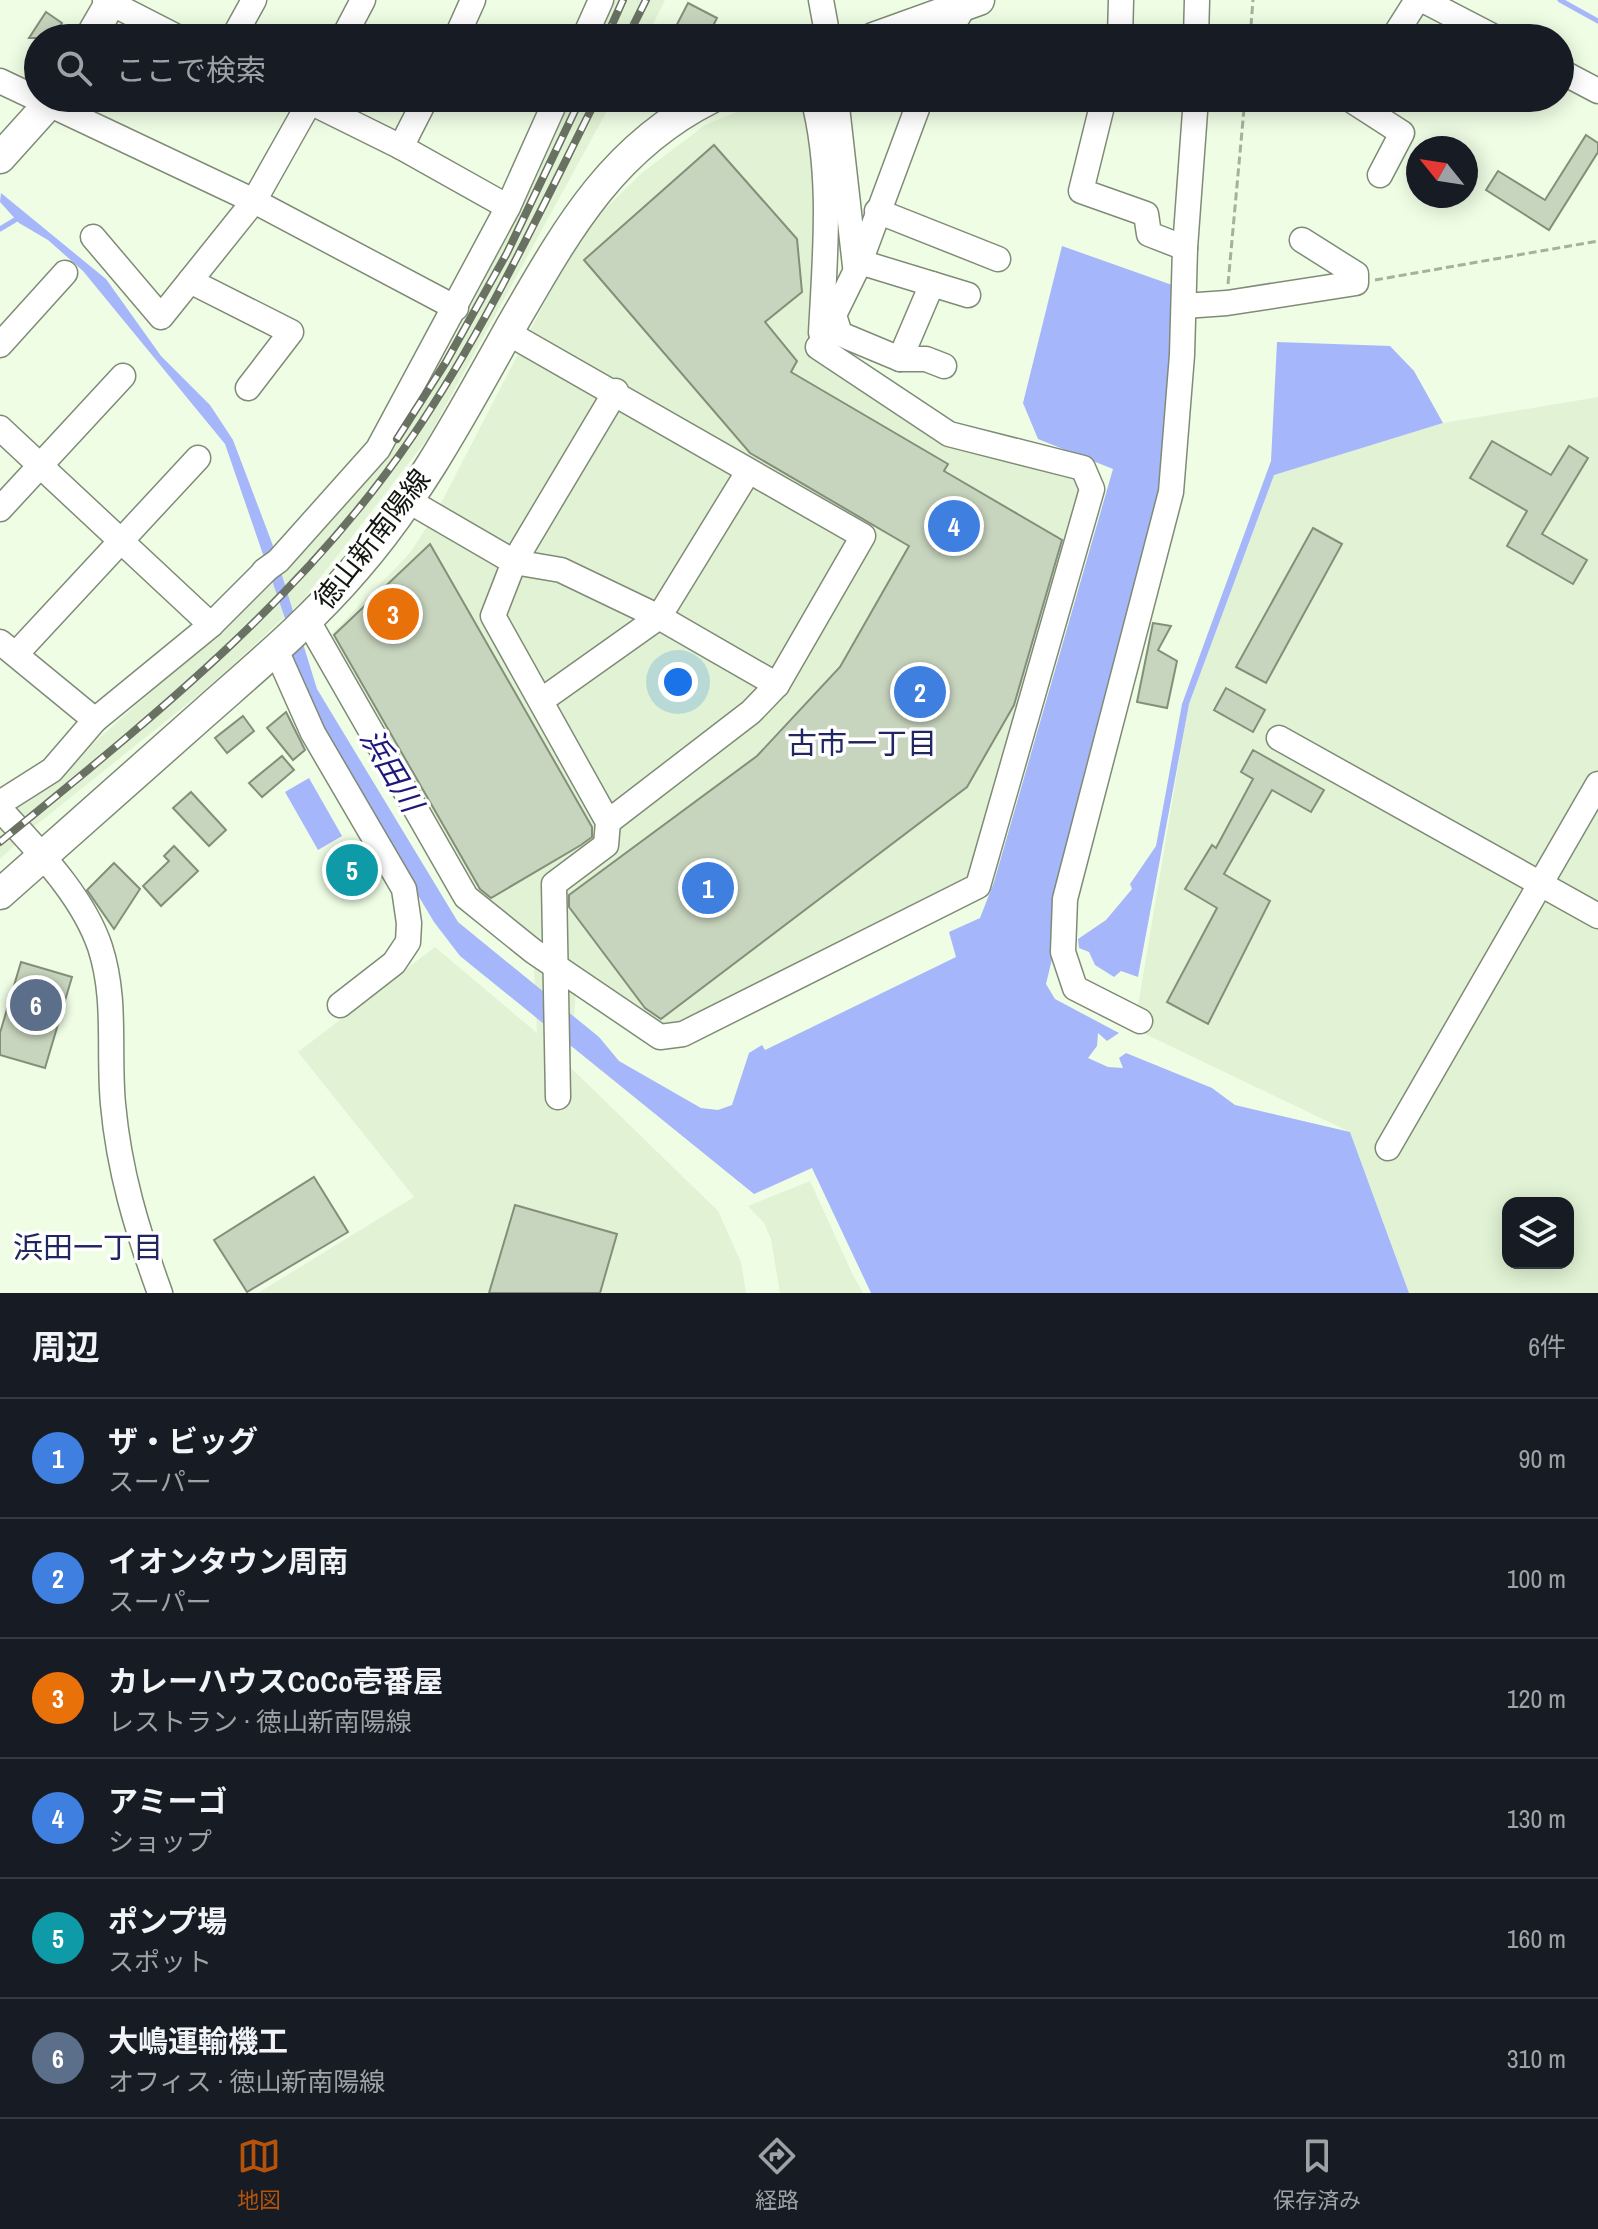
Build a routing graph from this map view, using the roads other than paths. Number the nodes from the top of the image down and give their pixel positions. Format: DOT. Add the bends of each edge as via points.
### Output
graph roads {
  1 [pos="254,0"];
  2 [pos="363,0"];
  3 [pos="473,0"];
  4 [pos="601,0"];
  5 [pos="821,0"];
  6 [pos="1121,0"];
  7 [pos="1197,0"];
  8 [pos="1417,0"];
  9 [pos="1423,0"];
  10 [pos="110,1"];
  11 [pos="971,1"];
  12 [pos="98,24"];
  13 [pos="153,24"];
  14 [pos="241,24"];
  15 [pos="350,24"];
  16 [pos="462,24"];
  17 [pos="590,24"];
  18 [pos="825,24"];
  19 [pos="910,24"];
  20 [pos="955,24"];
  21 [pos="1120,24"];
  22 [pos="1196,24"];
  23 [pos="1402,24"];
  24 [pos="1469,24"];
  25 [pos="1574,78"];
  26 [pos="0,81"];
  27 [pos="24,91"];
  28 [pos="1598,91"];
  29 [pos="43,112"];
  30 [pos="72,112"];
  31 [pos="301,112"];
  32 [pos="333,112"];
  33 [pos="419,112"];
  34 [pos="551,112"];
  35 [pos="684,112"];
  36 [pos="817,112"];
  37 [pos="838,112"];
  38 [pos="916,112"];
  39 [pos="1101,112"];
  40 [pos="1195,112"];
  41 [pos="1369,112"];
  42 [pos="401,147"];
  43 [pos="0,158"];
  44 [pos="1380,175"];
  45 [pos="254,201"];
  46 [pos="508,207"];
  47 [pos="877,211"];
  48 [pos="93,237"];
  49 [pos="1302,240"];
  50 [pos="1185,248"];
  51 [pos="998,259"];
  52 [pos="858,267"];
  53 [pos="65,273"];
  54 [pos="190,281"];
  55 [pos="932,284"];
  56 [pos="968,295"];
  57 [pos="1184,306"];
  58 [pos="456,308"];
  59 [pos="508,333"];
  60 [pos="0,345"];
  61 [pos="900,359"];
  62 [pos="944,366"];
  63 [pos="123,376"];
  64 [pos="248,388"];
  65 [pos="616,391"];
  66 [pos="0,428"];
  67 [pos="198,458"];
  68 [pos="40,463"];
  69 [pos="748,472"];
  70 [pos="409,501"];
  71 [pos="0,509"];
  72 [pos="124,540"];
  73 [pos="514,562"];
  74 [pos="659,617"];
  75 [pos="211,625"];
  76 [pos="292,635"];
  77 [pos="8,648"];
  78 [pos="777,685"];
  79 [pos="542,700"];
  80 [pos="95,720"];
  81 [pos="1279,738"];
  82 [pos="1598,784"];
  83 [pos="0,806"];
  84 [pos="608,822"];
  85 [pos="42,857"];
  86 [pos="1540,884"];
  87 [pos="0,894"];
  88 [pos="1598,916"];
  89 [pos="558,967"];
  90 [pos="340,1005"];
  91 [pos="1140,1021"];
  92 [pos="558,1097"];
  93 [pos="1388,1148"];
  94 [pos="160,1293"];
  1 -- 14 [label="street"];
  2 -- 15 [label="street"];
  3 -- 16 [label="street"];
  4 -- 17 [label="street"];
  5 -- 18 [label="street"];
  6 -- 21 [label="street"];
  7 -- 22 [label="street"];
  8 -- 23 [label="street"];
  9 -- 24 [label="street"];
  10 -- 12 [label="main road"];
  10 -- 13 [label="street"];
  11 -- 19 [label="main road"];
  11 -- 20 [label="street"];
  25 -- 28 [label="street"];
  26 -- 27 [label="street"];
  29 -- 43 [label="main road"];
  30 -- 45 [label="street"];
  31 -- 45 [label="street"];
  32 -- 42 [label="street"];
  33 -- 42 [label="street"];
  34 -- 46 [label="street"];
  35 -- 59 [label="main road, 徳山新南陽線" via="600,184"];
  36 -- 89 [label="street" via="822,132 825,247 819,341 949,434 1083,468 1092,489 978,886 683,1034 660,1037 643,1029"];
  37 -- 52 [label="street"];
  38 -- 47 [label="street"];
  39 -- 50 [label="street" via="1081,191 1146,214 1149,234"];
  40 -- 50 [label="street"];
  41 -- 44 [label="street" via="1402,133"];
  42 -- 46 [label="street"];
  45 -- 54 [label="street"];
  45 -- 58 [label="street"];
  46 -- 58 [label="street"];
  47 -- 51 [label="street"];
  47 -- 52 [label="street"];
  48 -- 54 [label="street" via="161,317"];
  49 -- 57 [label="street" via="1356,274 1356,283"];
  50 -- 57 [label="street"];
  52 -- 55 [label="street"];
  52 -- 61 [label="street" via="834,315 840,334"];
  53 -- 60 [label="street"];
  54 -- 64 [label="street" via="291,332"];
  55 -- 56 [label="street"];
  55 -- 61 [label="street"];
  57 -- 91 [label="street" via="1171,492 1065,899 1063,952 1075,988"];
  58 -- 75 [label="street" via="378,449"];
  59 -- 65 [label="street"];
  59 -- 70 [label="main road, 徳山新南陽線"];
  61 -- 62 [label="street" via="926,359"];
  63 -- 68 [label="street"];
  65 -- 69 [label="street"];
  65 -- 73 [label="street"];
  66 -- 68 [label="street"];
  67 -- 72 [label="street"];
  68 -- 71 [label="street"];
  68 -- 72 [label="street"];
  69 -- 74 [label="street"];
  69 -- 78 [label="street" via="863,536"];
  70 -- 73 [label="street"];
  70 -- 76 [label="main road, 徳山新南陽線" via="357,568"];
  72 -- 75 [label="street"];
  72 -- 77 [label="street"];
  73 -- 74 [label="street" via="561,570"];
  73 -- 79 [label="street" via="493,616"];
  74 -- 78 [label="street"];
  74 -- 79 [label="street"];
  75 -- 80 [label="street"];
  76 -- 85 [label="main road, 徳山新南陽線"];
  76 -- 89 [label="street" via="466,897"];
  76 -- 90 [label="street" via="313,733 404,889 409,923 408,942 394,963"];
  77 -- 80 [label="street"];
  78 -- 84 [label="street" via="751,712"];
  79 -- 84 [label="street"];
  80 -- 83 [label="street" via="52,770"];
  81 -- 86 [label="street"];
  82 -- 86 [label="street"];
  83 -- 85 [label="street"];
  84 -- 89 [label="street" via="606,845 554,884"];
  85 -- 87 [label="main road, 徳山新南陽線"];
  85 -- 94 [label="street" via="71,894 100,946 111,993 113,1100 125,1192"];
  86 -- 88 [label="street"];
  86 -- 93 [label="street"];
  89 -- 92 [label="street"];
}
